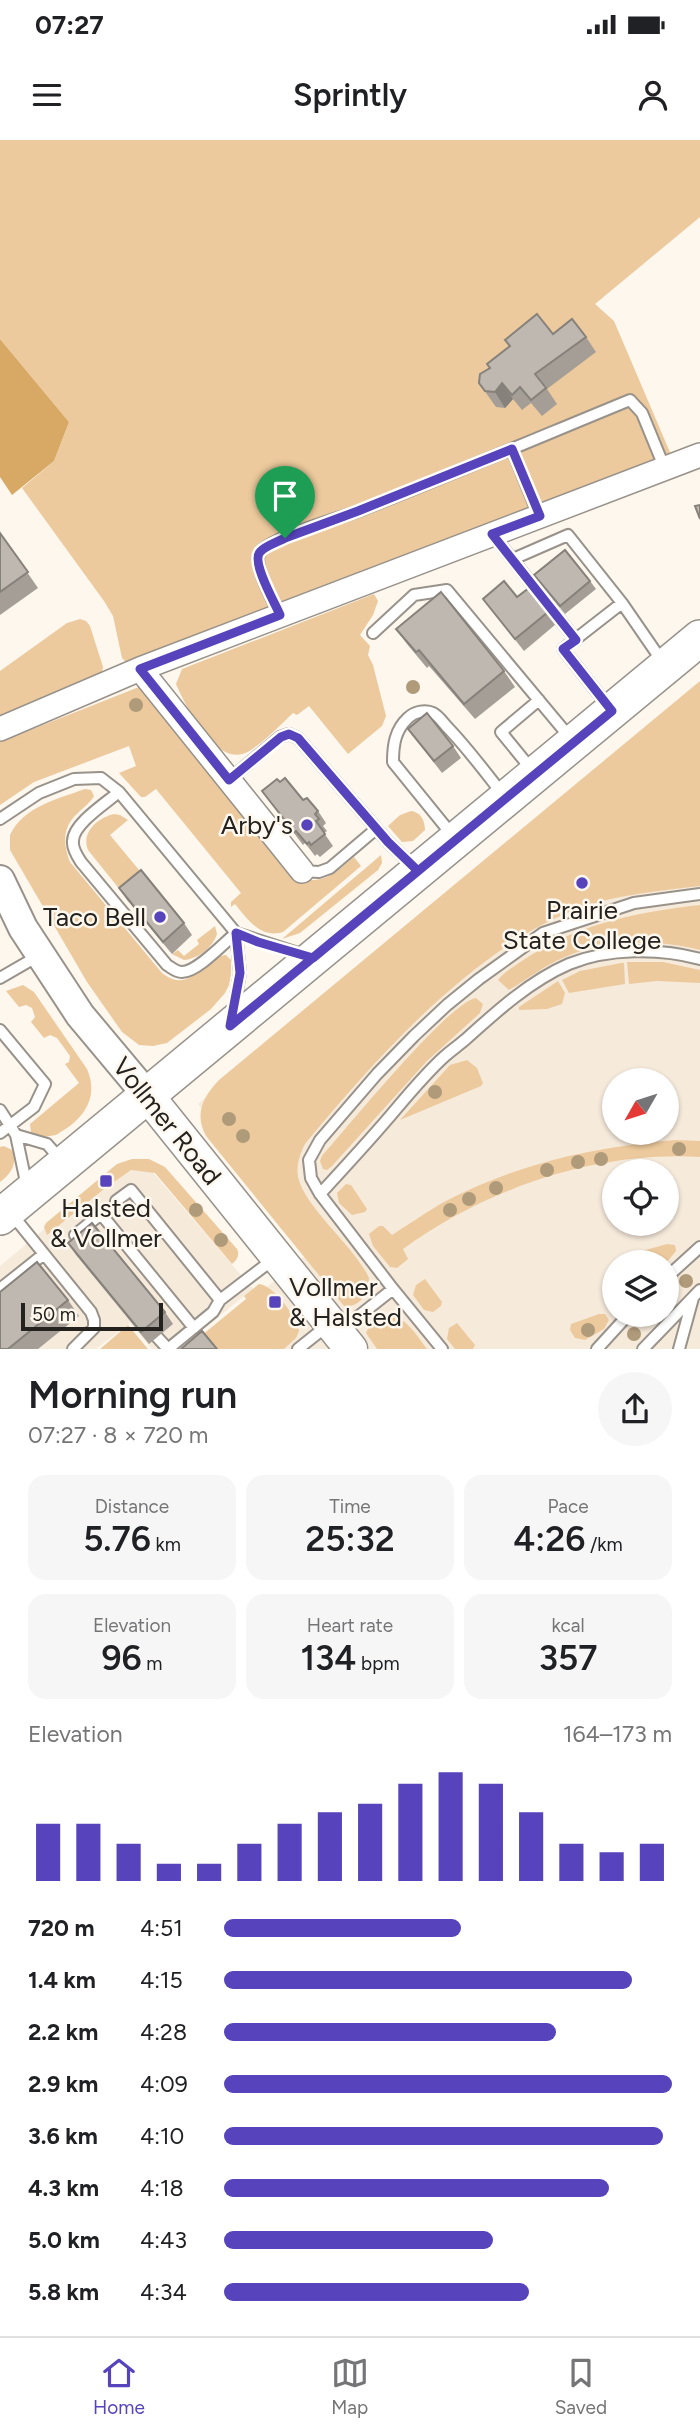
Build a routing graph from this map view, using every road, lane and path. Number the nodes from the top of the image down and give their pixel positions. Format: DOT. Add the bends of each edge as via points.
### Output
graph roads {
  1 [pos="512,449"];
  2 [pos="700,455"];
  3 [pos="665,469"];
  4 [pos="540,516"];
  5 [pos="492,534"];
  6 [pos="513,559"];
  7 [pos="622,603"];
  8 [pos="280,615"];
  9 [pos="373,633"];
  10 [pos="700,638"];
  11 [pos="576,640"];
  12 [pos="666,666"];
  13 [pos="140,669"];
  14 [pos="539,700"];
  15 [pos="612,711"];
  16 [pos="0,729"];
  17 [pos="574,742"];
  18 [pos="536,774"];
  19 [pos="229,780"];
  20 [pos="119,792"];
  21 [pos="506,798"];
  22 [pos="0,819"];
  23 [pos="376,828"];
  24 [pos="456,839"];
  25 [pos="302,871"];
  26 [pos="418,871"];
  27 [pos="0,880"];
  28 [pos="700,894"];
  29 [pos="236,933"];
  30 [pos="41,954"];
  31 [pos="313,958"];
  32 [pos="700,959"];
  33 [pos="0,978"];
  34 [pos="230,1026"];
  35 [pos="0,1030"];
  36 [pos="147,1095"];
  37 [pos="0,1110"];
  38 [pos="10,1123"];
  39 [pos="0,1133"];
  40 [pos="16,1135"];
  41 [pos="64,1164"];
  42 [pos="320,1194"];
  43 [pos="12,1207"];
  44 [pos="108,1208"];
  45 [pos="700,1247"];
  46 [pos="85,1248"];
  47 [pos="44,1254"];
  48 [pos="277,1256"];
  49 [pos="679,1267"];
  50 [pos="0,1289"];
  51 [pos="393,1289"];
  52 [pos="697,1292"];
  53 [pos="220,1300"];
  54 [pos="617,1327"];
  55 [pos="194,1328"];
  56 [pos="340,1335"];
  57 [pos="158,1336"];
  58 [pos="73,1349"];
  59 [pos="298,1349"];
  60 [pos="442,1349"];
  61 [pos="597,1349"];
  62 [pos="643,1349"];
  63 [pos="679,1349"];
  1 -- 3 [label="lane" via="630,400 642,413"];
  1 -- 4 [label="lane"];
  1 -- 8 [label="lane" via="285,538 260,552 260,571"];
  2 -- 3 [label="street"];
  3 -- 4 [label="street"];
  4 -- 5 [label="street"];
  5 -- 6 [label="lane"];
  5 -- 8 [label="street"];
  6 -- 7 [label="lane" via="568,535"];
  6 -- 11 [label="lane"];
  7 -- 11 [label="lane"];
  7 -- 12 [label="lane"];
  8 -- 13 [label="street"];
  9 -- 14 [label="lane" via="414,595 447,590"];
  10 -- 12 [label="main road"];
  11 -- 15 [label="lane" via="563,649"];
  12 -- 15 [label="main road"];
  13 -- 16 [label="street"];
  13 -- 19 [label="street"];
  14 -- 17 [label="lane"];
  14 -- 18 [label="lane" via="501,732"];
  15 -- 17 [label="main road"];
  17 -- 18 [label="main road"];
  18 -- 21 [label="main road"];
  19 -- 23 [label="lane" via="289,734 298,738"];
  19 -- 25 [label="street"];
  20 -- 22 [label="lane" via="101,778 74,779 39,793"];
  20 -- 29 [label="lane"];
  20 -- 29 [label="lane" via="75,833 72,842 81,862 176,971 194,968"];
  21 -- 24 [label="main road"];
  21 -- 24 [label="lane" via="434,713 412,714 400,725 393,762"];
  23 -- 25 [label="lane" via="330,868"];
  23 -- 26 [label="lane"];
  24 -- 26 [label="main road"];
  26 -- 31 [label="main road"];
  27 -- 30 [label="street, Vollmer Road"];
  28 -- 42 [label="lane" via="634,903 543,933 447,1004 320,1140 309,1160 311,1178"];
  29 -- 31 [label="lane"];
  29 -- 34 [label="lane" via="240,973"];
  30 -- 33 [label="lane"];
  30 -- 36 [label="street, Vollmer Road" via="80,1015"];
  31 -- 34 [label="main road"];
  32 -- 42 [label="lane" via="657,952 592,957 568,964 534,985 446,1055"];
  34 -- 36 [label="main road"];
  35 -- 38 [label="lane" via="45,1084 34,1107"];
  36 -- 41 [label="main road"];
  36 -- 48 [label="main road, Vollmer Road"];
  37 -- 38 [label="lane"];
  38 -- 39 [label="lane"];
  38 -- 40 [label="lane"];
  40 -- 41 [label="lane" via="47,1144"];
  40 -- 43 [label="lane"];
  41 -- 43 [label="main road"];
  42 -- 51 [label="lane"];
  43 -- 47 [label="lane"];
  44 -- 46 [label="lane" via="75,1235"];
  44 -- 53 [label="lane" via="131,1190"];
  44 -- 55 [label="lane"];
  45 -- 49 [label="lane"];
  47 -- 50 [label="lane"];
  47 -- 58 [label="lane" via="94,1320 89,1336"];
  48 -- 53 [label="lane"];
  48 -- 56 [label="main road, Vollmer Road"];
  51 -- 56 [label="lane"];
  51 -- 60 [label="lane"];
  52 -- 62 [label="lane"];
  52 -- 63 [label="lane"];
  53 -- 55 [label="lane"];
  54 -- 61 [label="lane"];
  55 -- 57 [label="lane" via="168,1349"];
  56 -- 59 [label="lane"];
}
